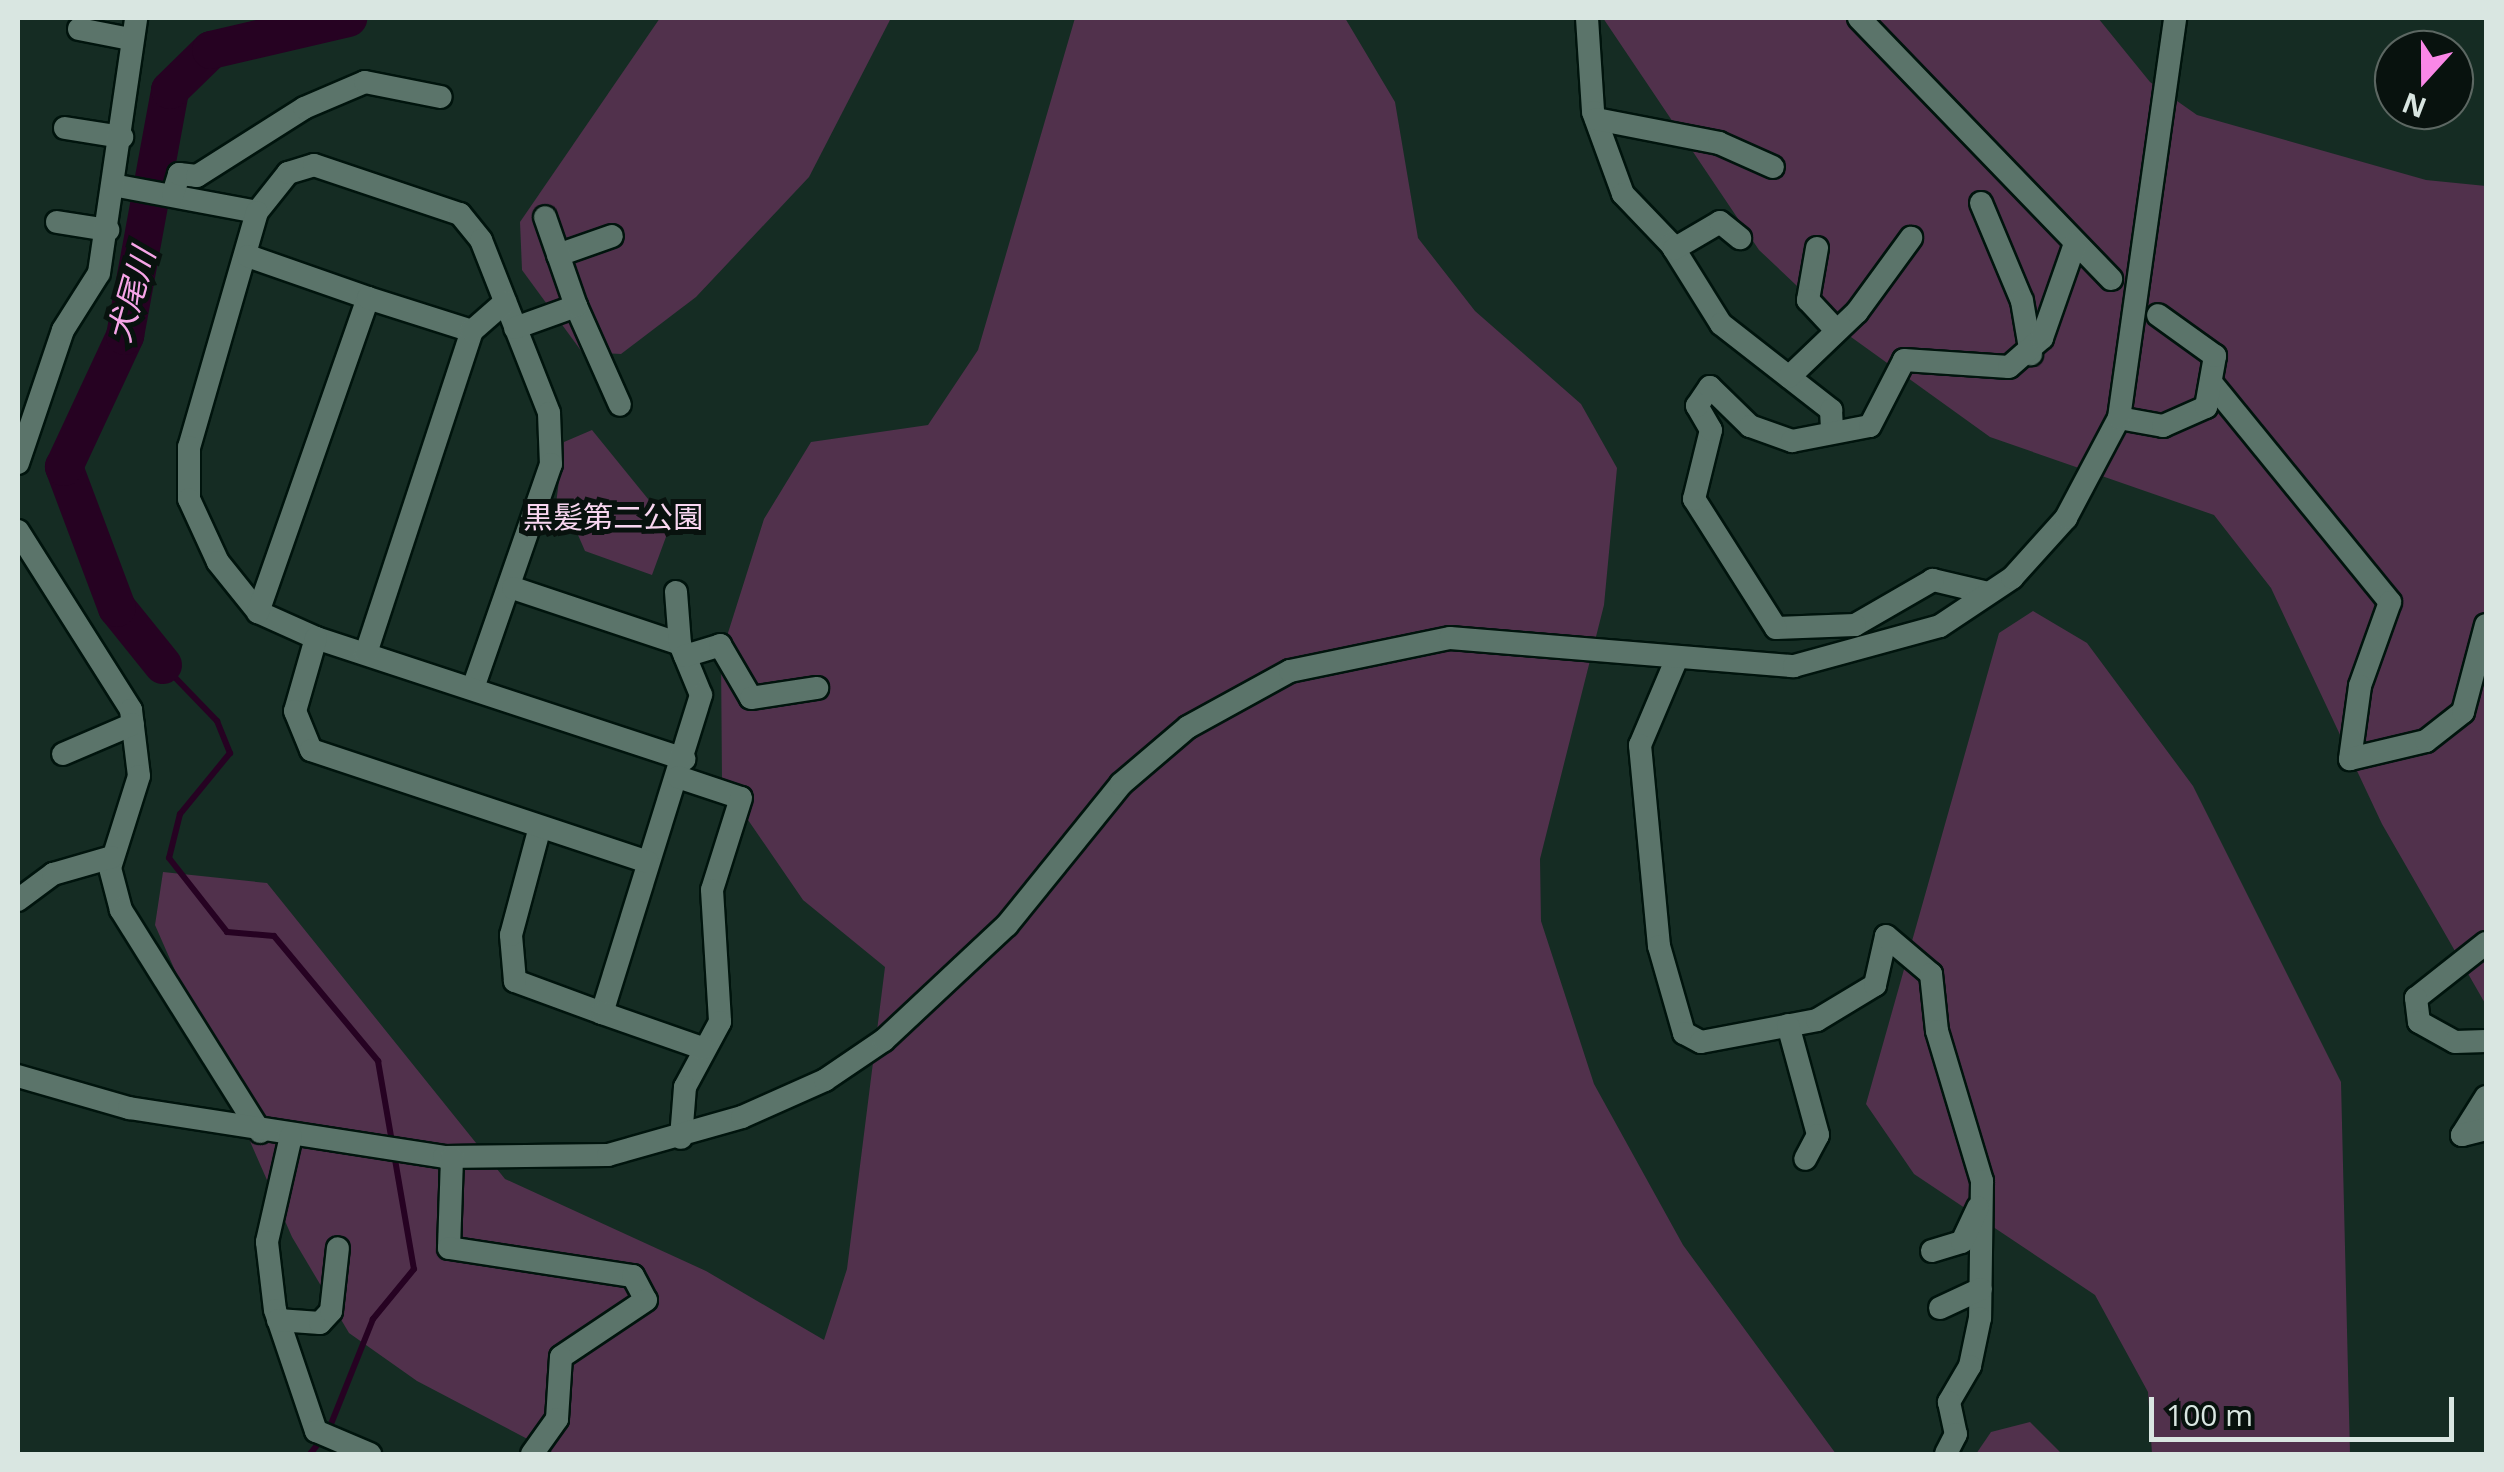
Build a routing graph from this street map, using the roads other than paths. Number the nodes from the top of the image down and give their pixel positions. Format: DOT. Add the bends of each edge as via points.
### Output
graph roads {
  1 [pos="1587,18"];
  2 [pos="1859,18"];
  3 [pos="2175,18"];
  4 [pos="1875,27"];
  5 [pos="133,28"];
  6 [pos="79,29"];
  7 [pos="441,97"];
  8 [pos="1596,118"];
  9 [pos="65,128"];
  10 [pos="122,138"];
  11 [pos="1773,167"];
  12 [pos="127,186"];
  13 [pos="170,194"];
  14 [pos="1981,203"];
  15 [pos="257,212"];
  16 [pos="545,218"];
  17 [pos="57,222"];
  18 [pos="108,230"];
  19 [pos="612,236"];
  20 [pos="1740,238"];
  21 [pos="1912,238"];
  22 [pos="2076,244"];
  23 [pos="1817,248"];
  24 [pos="1674,249"];
  25 [pos="558,255"];
  26 [pos="248,256"];
  27 [pos="2112,279"];
  28 [pos="368,298"];
  29 [pos="505,302"];
  30 [pos="576,306"];
  31 [pos="2158,315"];
  32 [pos="515,328"];
  33 [pos="1835,330"];
  34 [pos="472,331"];
  35 [pos="2031,354"];
  36 [pos="1789,377"];
  37 [pos="2213,385"];
  38 [pos="620,405"];
  39 [pos="2120,418"];
  40 [pos="1832,430"];
  41 [pos="18,462"];
  42 [pos="18,531"];
  43 [pos="513,588"];
  44 [pos="676,592"];
  45 [pos="1988,594"];
  46 [pos="258,612"];
  47 [pos="2486,625"];
  48 [pos="316,638"];
  49 [pos="682,650"];
  50 [pos="366,653"];
  51 [pos="1677,658"];
  52 [pos="473,688"];
  53 [pos="817,688"];
  54 [pos="132,724"];
  55 [pos="63,754"];
  56 [pos="681,768"];
  57 [pos="540,828"];
  58 [pos="112,857"];
  59 [pos="648,862"];
  60 [pos="18,900"];
  61 [pos="2486,944"];
  62 [pos="602,1013"];
  63 [pos="1788,1025"];
  64 [pos="2486,1041"];
  65 [pos="702,1048"];
  66 [pos="18,1076"];
  67 [pos="2486,1097"];
  68 [pos="2486,1129"];
  69 [pos="260,1132"];
  70 [pos="291,1136"];
  71 [pos="681,1138"];
  72 [pos="448,1158"];
  73 [pos="1805,1158"];
  74 [pos="1982,1199"];
  75 [pos="338,1248"];
  76 [pos="1932,1251"];
  77 [pos="1980,1289"];
  78 [pos="1940,1308"];
  79 [pos="278,1320"];
  80 [pos="330,1444"];
  81 [pos="370,1454"];
  82 [pos="532,1454"];
  83 [pos="1946,1454"];
  1 -- 8 [label="street"];
  2 -- 4 [label="street"];
  3 -- 39 [label="street"];
  4 -- 22 [label="street"];
  5 -- 6 [label="street"];
  5 -- 10 [label="street"];
  7 -- 13 [label="street" via="364,82 304,108 197,176 179,174"];
  8 -- 11 [label="street" via="1719,143"];
  8 -- 24 [label="street" via="1623,194"];
  9 -- 10 [label="street"];
  10 -- 12 [label="street"];
  12 -- 13 [label="street"];
  12 -- 18 [label="street"];
  13 -- 15 [label="street"];
  14 -- 35 [label="street" via="2022,300"];
  15 -- 26 [label="street"];
  15 -- 29 [label="street" via="288,173 314,165 392,188 460,214"];
  16 -- 25 [label="street"];
  17 -- 18 [label="street"];
  18 -- 41 [label="street"];
  19 -- 25 [label="street"];
  20 -- 24 [label="street" via="1720,222"];
  21 -- 33 [label="street"];
  22 -- 27 [label="street"];
  22 -- 35 [label="street"];
  23 -- 33 [label="street" via="1808,300"];
  24 -- 36 [label="street" via="1722,324"];
  25 -- 30 [label="street"];
  26 -- 28 [label="street"];
  26 -- 46 [label="street" via="188,447 189,499 218,562"];
  28 -- 34 [label="street"];
  28 -- 46 [label="street"];
  29 -- 32 [label="street"];
  29 -- 34 [label="street"];
  30 -- 32 [label="street"];
  30 -- 38 [label="street"];
  31 -- 37 [label="street" via="2215,356"];
  32 -- 43 [label="street" via="549,412 551,464"];
  33 -- 36 [label="street"];
  34 -- 50 [label="street"];
  35 -- 40 [label="street" via="1994,368 1904,360 1880,418"];
  36 -- 40 [label="street" via="1831,410"];
  37 -- 39 [label="street" via="2190,421"];
  37 -- 47 [label="street" via="2390,602 2360,686 2350,759 2426,740 2463,712"];
  39 -- 45 [label="street" via="2066,518"];
  40 -- 45 [label="street" via="1774,441 1710,388 1701,390 1697,406 1710,430 1694,499 1748,571 1758,612 1776,628 1814,632 1855,625 1932,580"];
  42 -- 54 [label="street"];
  43 -- 49 [label="street"];
  43 -- 52 [label="street"];
  44 -- 49 [label="street"];
  45 -- 51 [label="street" via="1886,648 1794,666"];
  46 -- 48 [label="street"];
  48 -- 50 [label="street"];
  48 -- 57 [label="street" via="295,710 311,750"];
  49 -- 53 [label="street" via="720,645 752,698"];
  49 -- 56 [label="street" via="702,696"];
  50 -- 52 [label="street"];
  51 -- 63 [label="street" via="1640,745 1659,946 1684,1032 1701,1042"];
  51 -- 71 [label="street" via="1450,638 1341,656 1244,692 1121,784 1007,925 884,1040 825,1080"];
  52 -- 56 [label="street"];
  54 -- 55 [label="street"];
  54 -- 58 [label="street" via="139,776"];
  56 -- 59 [label="street"];
  56 -- 65 [label="street" via="741,798 712,890 720,1022"];
  57 -- 59 [label="street"];
  57 -- 62 [label="street" via="511,935 515,981"];
  58 -- 60 [label="street" via="53,874"];
  58 -- 69 [label="street" via="121,910"];
  59 -- 62 [label="street"];
  61 -- 64 [label="street" via="2416,998 2419,1022 2455,1042"];
  62 -- 65 [label="street"];
  63 -- 73 [label="street" via="1818,1135"];
  63 -- 74 [label="street" via="1817,1020 1875,986 1879,947 1886,936 1898,940 1931,974"];
  65 -- 71 [label="street" via="686,1086"];
  66 -- 69 [label="street"];
  67 -- 68 [label="street" via="2462,1135"];
  69 -- 70 [label="street"];
  70 -- 72 [label="street"];
  70 -- 79 [label="street" via="267,1242"];
  71 -- 72 [label="street" via="517,1163"];
  72 -- 82 [label="street" via="449,1248 633,1276 646,1300 561,1357 557,1419"];
  74 -- 76 [label="street" via="1962,1242"];
  74 -- 77 [label="street"];
  75 -- 79 [label="street" via="331,1311 320,1323"];
  77 -- 78 [label="street"];
  77 -- 83 [label="street" via="1970,1366 1949,1402 1956,1434"];
  79 -- 80 [label="street"];
  80 -- 81 [label="street"];
}
